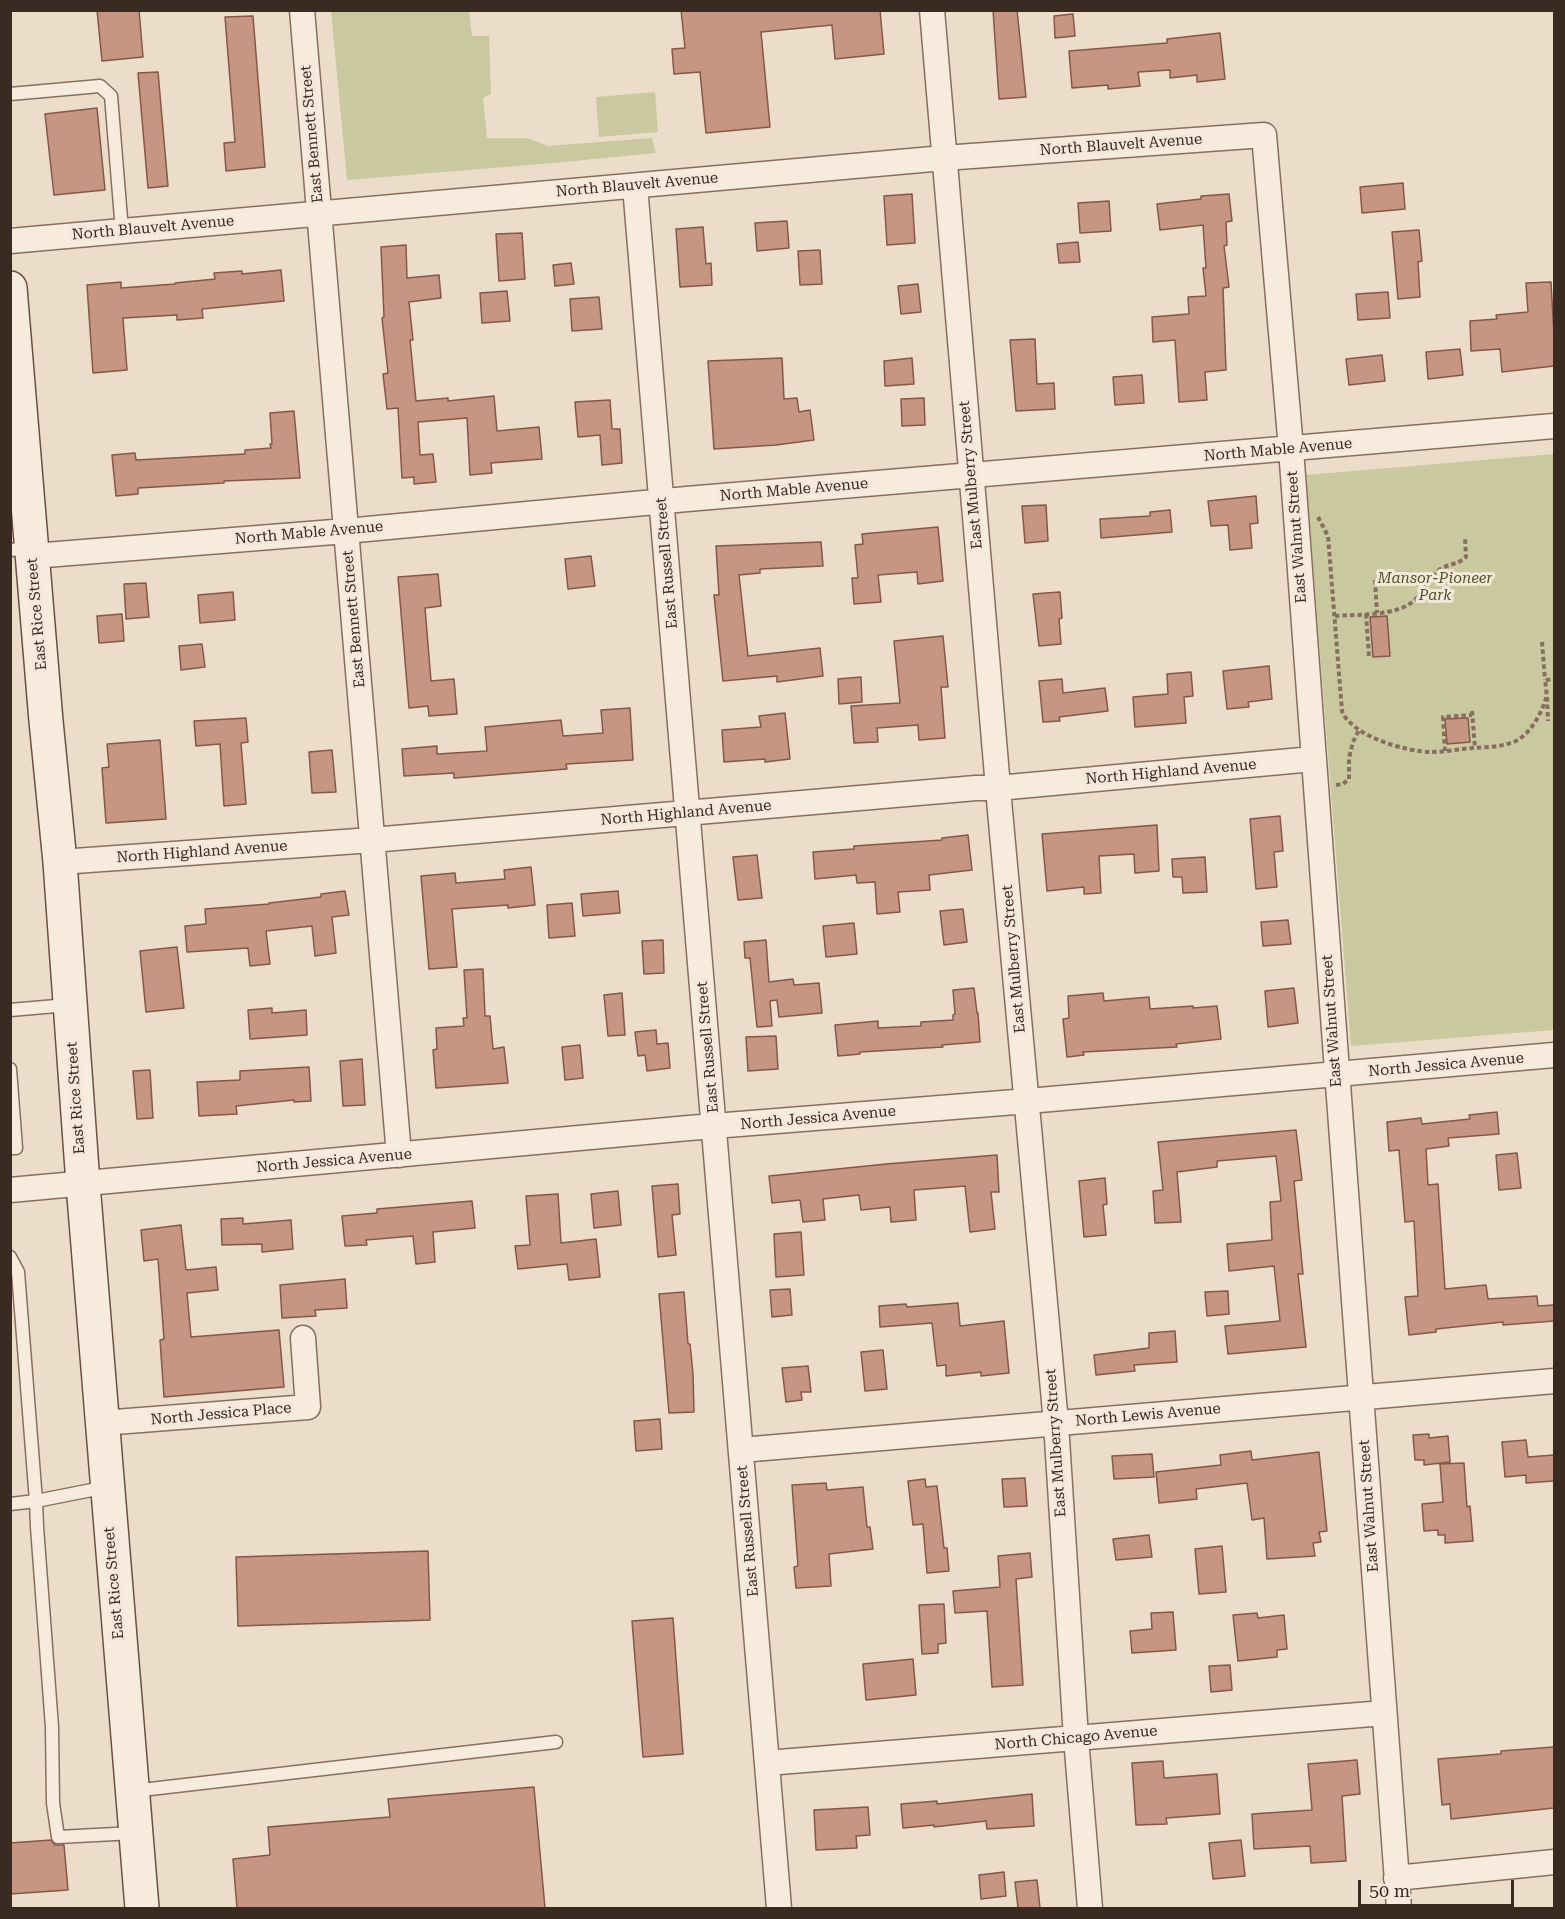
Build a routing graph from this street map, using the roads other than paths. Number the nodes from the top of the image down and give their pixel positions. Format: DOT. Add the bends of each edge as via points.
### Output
graph roads {
  1 [pos="302,10"];
  2 [pos="932,10"];
  3 [pos="10,94"];
  4 [pos="1264,135"];
  5 [pos="944,158"];
  6 [pos="635,186"];
  7 [pos="319,213"];
  8 [pos="122,231"];
  9 [pos="10,241"];
  10 [pos="10,288"];
  11 [pos="15,402"];
  12 [pos="1554,426"];
  13 [pos="1291,449"];
  14 [pos="971,475"];
  15 [pos="662,501"];
  16 [pos="346,531"];
  17 [pos="25,551"];
  18 [pos="1313,759"];
  19 [pos="999,788"];
  20 [pos="689,813"];
  21 [pos="372,840"];
  22 [pos="60,862"];
  23 [pos="69,1004"];
  24 [pos="10,1010"];
  25 [pos="1554,1055"];
  26 [pos="10,1069"];
  27 [pos="1336,1074"];
  28 [pos="1028,1101"];
  29 [pos="714,1126"];
  30 [pos="10,1148"];
  31 [pos="399,1155"];
  32 [pos="83,1184"];
  33 [pos="10,1190"];
  34 [pos="10,1257"];
  35 [pos="303,1338"];
  36 [pos="1554,1382"];
  37 [pos="1361,1398"];
  38 [pos="102,1423"];
  39 [pos="1056,1423"];
  40 [pos="741,1450"];
  41 [pos="107,1487"];
  42 [pos="36,1501"];
  43 [pos="10,1503"];
  44 [pos="1384,1713"];
  45 [pos="1076,1738"];
  46 [pos="556,1742"];
  47 [pos="767,1763"];
  48 [pos="132,1791"];
  49 [pos="136,1832"];
  50 [pos="1554,1862"];
  51 [pos="1396,1878"];
  52 [pos="142,1908"];
  53 [pos="779,1908"];
  54 [pos="1090,1908"];
  55 [pos="1399,1908"];
  1 -- 7 [label="street, East Bennett Street"];
  2 -- 5 [label="street, East Mulberry Street"];
  3 -- 8 [label="lane" via="100,86 111,96"];
  4 -- 5 [label="street, North Blauvelt Avenue"];
  4 -- 13 [label="street, East Walnut Street"];
  5 -- 6 [label="street, North Blauvelt Avenue"];
  5 -- 14 [label="street, East Mulberry Street"];
  6 -- 7 [label="street, North Blauvelt Avenue"];
  6 -- 15 [label="street, East Russell Street"];
  7 -- 8 [label="street, North Blauvelt Avenue"];
  7 -- 16 [label="street, East Bennett Street"];
  8 -- 9 [label="street, North Blauvelt Avenue"];
  10 -- 11 [label="main road, East Rice Street"];
  11 -- 17 [label="main road, East Rice Street"];
  12 -- 13 [label="street, North Mable Avenue"];
  13 -- 14 [label="street, North Mable Avenue"];
  13 -- 18 [label="street, East Walnut Street"];
  14 -- 15 [label="street, North Mable Avenue"];
  14 -- 19 [label="street, East Mulberry Street"];
  15 -- 16 [label="street, North Mable Avenue"];
  15 -- 20 [label="street, East Russell Street"];
  16 -- 17 [label="street, North Mable Avenue"];
  16 -- 21 [label="street, East Bennett Street"];
  17 -- 22 [label="main road, East Rice Street"];
  18 -- 19 [label="street, North Highland Avenue"];
  18 -- 27 [label="street, East Walnut Street"];
  19 -- 20 [label="street, North Highland Avenue"];
  19 -- 28 [label="street, East Mulberry Street"];
  20 -- 21 [label="street, North Highland Avenue"];
  20 -- 29 [label="street, East Russell Street"];
  21 -- 22 [label="street, North Highland Avenue"];
  21 -- 31 [label="street, East Bennett Street"];
  22 -- 23 [label="main road, East Rice Street"];
  23 -- 24 [label="lane"];
  23 -- 32 [label="main road, East Rice Street"];
  25 -- 27 [label="street, North Jessica Avenue"];
  26 -- 30 [label="lane" via="16,1148"];
  27 -- 28 [label="street, North Jessica Avenue"];
  27 -- 37 [label="street, East Walnut Street"];
  28 -- 29 [label="street, North Jessica Avenue"];
  28 -- 39 [label="street, East Mulberry Street"];
  29 -- 31 [label="street, North Jessica Avenue"];
  29 -- 40 [label="street, East Russell Street"];
  31 -- 32 [label="street, North Jessica Avenue"];
  32 -- 33 [label="street"];
  32 -- 38 [label="main road, East Rice Street"];
  34 -- 42 [label="lane" via="18,1272"];
  35 -- 38 [label="street, North Jessica Place" via="308,1407"];
  36 -- 37 [label="street, North Lewis Avenue"];
  37 -- 39 [label="street, North Lewis Avenue"];
  37 -- 44 [label="street, East Walnut Street"];
  38 -- 41 [label="main road, East Rice Street"];
  39 -- 40 [label="street, North Lewis Avenue"];
  39 -- 45 [label="street, East Mulberry Street"];
  40 -- 47 [label="street, East Russell Street"];
  41 -- 42 [label="lane"];
  41 -- 48 [label="main road, East Rice Street"];
  42 -- 43 [label="lane"];
  42 -- 49 [label="lane" via="58,1837"];
  44 -- 45 [label="street, North Chicago Avenue"];
  44 -- 51 [label="street, East Walnut Street"];
  45 -- 47 [label="street, North Chicago Avenue"];
  45 -- 54 [label="street, East Mulberry Street"];
  46 -- 48 [label="lane"];
  47 -- 53 [label="street, East Russell Street"];
  48 -- 49 [label="main road, East Rice Street"];
  49 -- 52 [label="main road, East Rice Street"];
  50 -- 51 [label="street"];
  51 -- 55 [label="street, East Walnut Street"];
}
